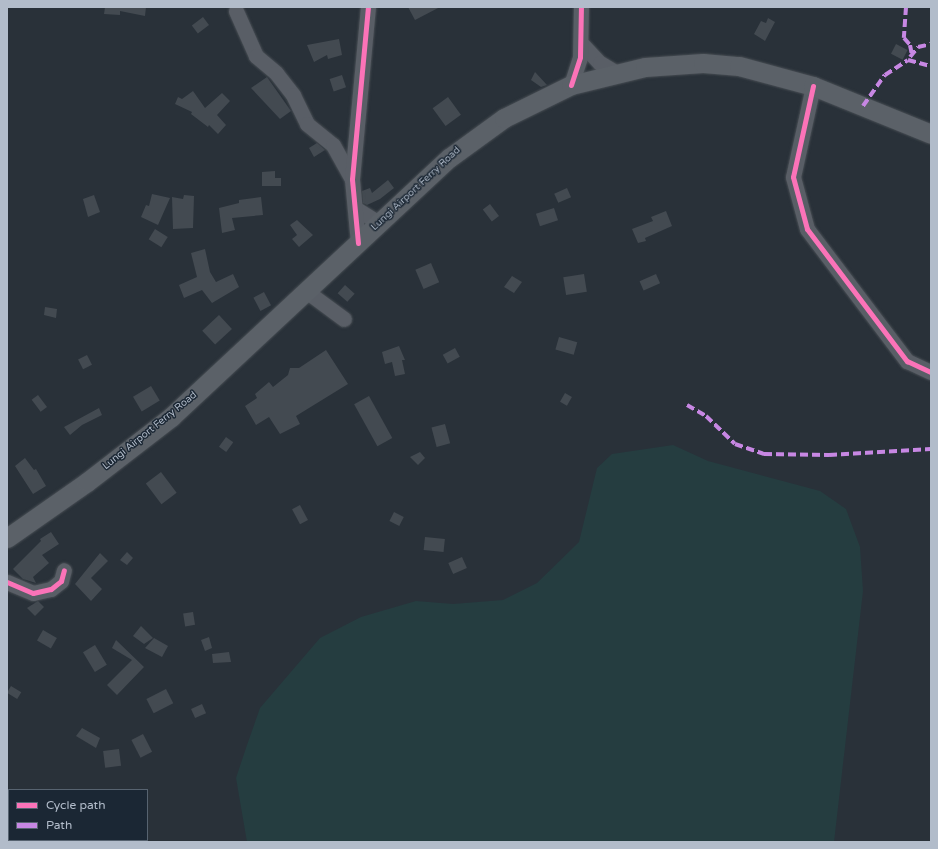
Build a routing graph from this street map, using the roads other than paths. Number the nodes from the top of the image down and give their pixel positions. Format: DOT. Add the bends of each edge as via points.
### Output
graph roads {
  1 [pos="368,7"];
  2 [pos="581,7"];
  3 [pos="236,11"];
  4 [pos="582,44"];
  5 [pos="615,72"];
  6 [pos="571,85"];
  7 [pos="813,86"];
  8 [pos="931,134"];
  9 [pos="352,180"];
  10 [pos="355,208"];
  11 [pos="380,222"];
  12 [pos="358,243"];
  13 [pos="306,291"];
  14 [pos="344,319"];
  15 [pos="931,372"];
  16 [pos="7,538"];
  17 [pos="64,570"];
  18 [pos="7,582"];
  1 -- 9 [label="street"];
  2 -- 4 [label="street"];
  3 -- 9 [label="street" via="256,56 276,73 293,95 307,124 333,145"];
  4 -- 5 [label="street" via="600,63"];
  4 -- 6 [label="street"];
  5 -- 6 [label="main road, Lungi Airport Ferry Road"];
  5 -- 7 [label="main road, Lungi Airport Ferry Road" via="644,66 703,63 739,66"];
  6 -- 11 [label="main road, Lungi Airport Ferry Road" via="524,107 478,135 448,158"];
  7 -- 8 [label="main road, Lungi Airport Ferry Road"];
  7 -- 15 [label="street" via="793,177 807,229 907,361"];
  9 -- 10 [label="street"];
  10 -- 11 [label="street"];
  10 -- 12 [label="street"];
  11 -- 12 [label="main road, Lungi Airport Ferry Road"];
  12 -- 13 [label="main road, Lungi Airport Ferry Road"];
  13 -- 14 [label="street"];
  13 -- 16 [label="main road, Lungi Airport Ferry Road" via="170,417 87,482"];
  17 -- 18 [label="street" via="61,581 51,589 33,593"];
}
